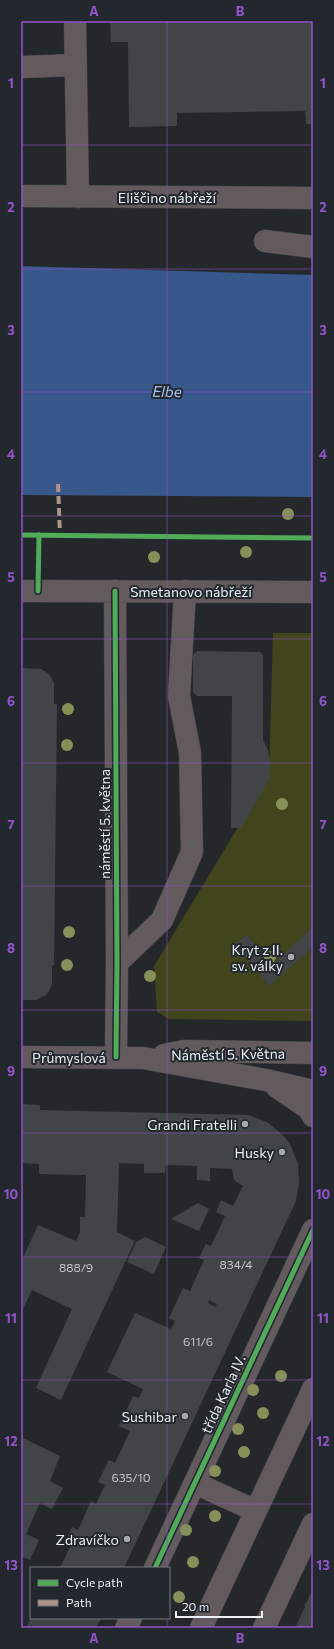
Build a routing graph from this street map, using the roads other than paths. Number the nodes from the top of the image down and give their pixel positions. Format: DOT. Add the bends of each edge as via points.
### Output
graph roads {
  1 [pos="75,21"];
  2 [pos="76,66"];
  3 [pos="21,67"];
  4 [pos="21,196"];
  5 [pos="78,197"];
  6 [pos="313,198"];
  7 [pos="265,241"];
  8 [pos="313,248"];
  9 [pos="21,591"];
  10 [pos="115,591"];
  11 [pos="185,591"];
  12 [pos="313,592"];
  13 [pos="117,963"];
  14 [pos="313,1054"];
  15 [pos="21,1057"];
  16 [pos="116,1057"];
  17 [pos="143,1058"];
  18 [pos="266,1080"];
  19 [pos="313,1091"];
  20 [pos="313,1116"];
  21 [pos="313,1230"];
  22 [pos="313,1389"];
  23 [pos="195,1483"];
  24 [pos="256,1511"];
  25 [pos="313,1524"];
  26 [pos="155,1567"];
  27 [pos="130,1619"];
  28 [pos="126,1628"];
  29 [pos="201,1628"];
  30 [pos="264,1628"];
  1 -- 2 [label="street"];
  2 -- 3 [label="street"];
  2 -- 5 [label="street"];
  4 -- 5 [label="street, Eliščino nábřeží"];
  5 -- 6 [label="street, Eliščino nábřeží"];
  7 -- 8 [label="street"];
  9 -- 10 [label="street, Smetanovo nábřeží"];
  10 -- 11 [label="street, Smetanovo nábřeží"];
  10 -- 13 [label="street, náměstí 5. května"];
  11 -- 12 [label="street, Smetanovo nábřeží"];
  11 -- 13 [label="street" via="179,696 190,753 192,852 162,920"];
  13 -- 16 [label="street, náměstí 5. května"];
  14 -- 17 [label="street, Náměstí 5. Května" via="184,1051"];
  15 -- 16 [label="street, Průmyslová"];
  16 -- 17 [label="street, náměstí 5. května"];
  17 -- 18 [label="street, náměstí 5. května"];
  18 -- 19 [label="street, náměstí 5. května"];
  18 -- 20 [label="street, Náměstí 5. Května" via="309,1108"];
  21 -- 23 [label="street, třída Karla IV."];
  22 -- 24 [label="street"];
  23 -- 24 [label="street"];
  23 -- 26 [label="street, třída Karla IV."];
  24 -- 29 [label="street"];
  25 -- 30 [label="street"];
  27 -- 28 [label="street"];
}
